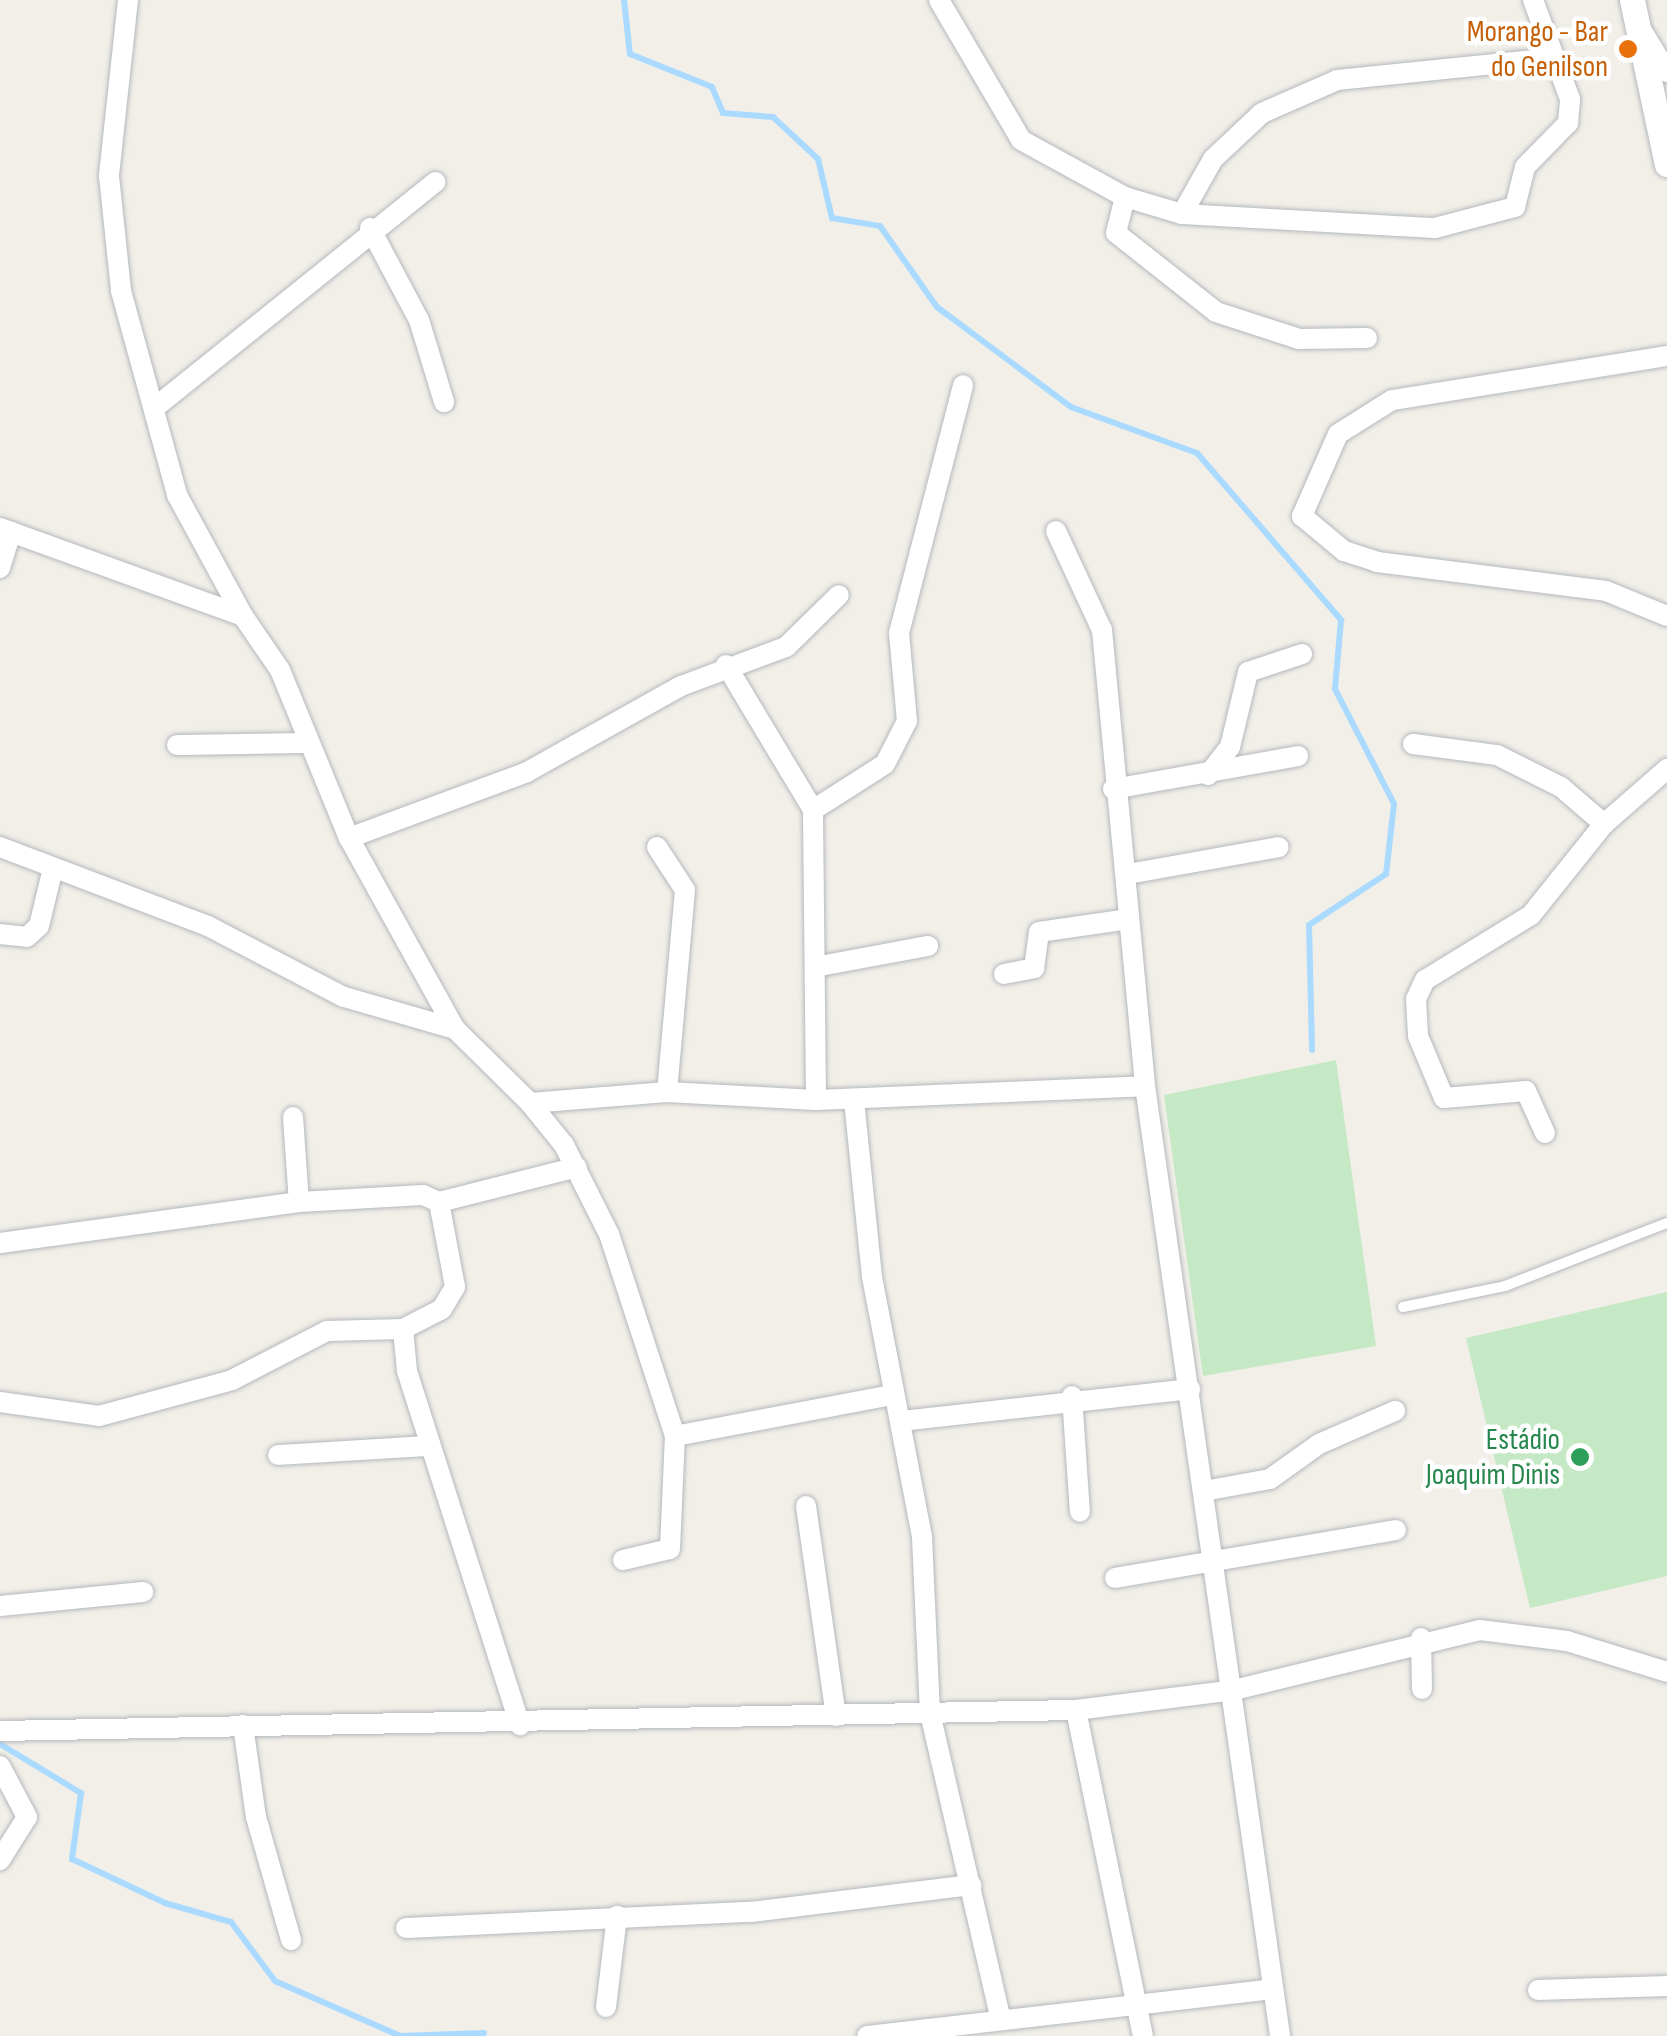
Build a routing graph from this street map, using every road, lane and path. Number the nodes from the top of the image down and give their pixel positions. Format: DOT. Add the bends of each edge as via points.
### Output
graph roads {
  1 [pos="128,0"];
  2 [pos="939,0"];
  3 [pos="1533,0"];
  4 [pos="1635,9"];
  5 [pos="1552,58"];
  6 [pos="1667,72"];
  7 [pos="1654,112"];
  8 [pos="1667,138"];
  9 [pos="1667,164"];
  10 [pos="434,182"];
  11 [pos="1125,197"];
  12 [pos="1182,214"];
  13 [pos="370,228"];
  14 [pos="1366,338"];
  15 [pos="1667,356"];
  16 [pos="962,385"];
  17 [pos="444,402"];
  18 [pos="158,405"];
  19 [pos="6,530"];
  20 [pos="1056,531"];
  21 [pos="0,568"];
  22 [pos="839,595"];
  23 [pos="243,616"];
  24 [pos="1667,616"];
  25 [pos="1302,654"];
  26 [pos="726,665"];
  27 [pos="308,744"];
  28 [pos="1413,744"];
  29 [pos="177,745"];
  30 [pos="1298,756"];
  31 [pos="1667,769"];
  32 [pos="1208,775"];
  33 [pos="1113,789"];
  34 [pos="814,810"];
  35 [pos="1604,824"];
  36 [pos="349,838"];
  37 [pos="0,847"];
  38 [pos="658,847"];
  39 [pos="1279,847"];
  40 [pos="53,868"];
  41 [pos="1128,874"];
  42 [pos="1129,919"];
  43 [pos="0,934"];
  44 [pos="928,946"];
  45 [pos="820,966"];
  46 [pos="1004,974"];
  47 [pos="455,1029"];
  48 [pos="1145,1086"];
  49 [pos="667,1092"];
  50 [pos="816,1100"];
  51 [pos="854,1100"];
  52 [pos="530,1103"];
  53 [pos="293,1117"];
  54 [pos="1545,1132"];
  55 [pos="577,1167"];
  56 [pos="299,1202"];
  57 [pos="439,1202"];
  58 [pos="1667,1223"];
  59 [pos="0,1242"];
  60 [pos="1403,1306"];
  61 [pos="404,1329"];
  62 [pos="1190,1388"];
  63 [pos="893,1395"];
  64 [pos="1072,1396"];
  65 [pos="0,1402"];
  66 [pos="1395,1411"];
  67 [pos="901,1421"];
  68 [pos="675,1436"];
  69 [pos="426,1446"];
  70 [pos="278,1454"];
  71 [pos="1204,1491"];
  72 [pos="806,1506"];
  73 [pos="1080,1512"];
  74 [pos="1396,1530"];
  75 [pos="623,1560"];
  76 [pos="1219,1563"];
  77 [pos="1116,1578"];
  78 [pos="143,1592"];
  79 [pos="0,1606"];
  80 [pos="1421,1638"];
  81 [pos="1667,1672"];
  82 [pos="1422,1689"];
  83 [pos="1234,1690"];
  84 [pos="1076,1710"];
  85 [pos="930,1713"];
  86 [pos="836,1716"];
  87 [pos="243,1725"];
  88 [pos="520,1725"];
  89 [pos="0,1731"];
  90 [pos="0,1766"];
  91 [pos="0,1860"];
  92 [pos="971,1885"];
  93 [pos="617,1916"];
  94 [pos="406,1928"];
  95 [pos="290,1940"];
  96 [pos="1667,1986"];
  97 [pos="1271,1990"];
  98 [pos="1538,1990"];
  99 [pos="1139,2002"];
  100 [pos="606,2007"];
  101 [pos="1000,2016"];
  102 [pos="973,2028"];
  103 [pos="867,2036"];
  104 [pos="1143,2036"];
  105 [pos="1280,2036"];
  1 -- 18 [label="street" via="112,228"];
  2 -- 11 [label="street" via="1021,140"];
  3 -- 5 [label="street"];
  4 -- 6 [label="street"];
  4 -- 7 [label="street"];
  5 -- 12 [label="street" via="1338,80 1262,113 1213,158"];
  5 -- 12 [label="street" via="1568,123 1526,167 1506,213 1435,228"];
  7 -- 8 [label="street"];
  7 -- 9 [label="street"];
  10 -- 13 [label="street"];
  11 -- 12 [label="street"];
  11 -- 14 [label="street" via="1116,233 1216,312 1299,339"];
  13 -- 17 [label="street" via="419,320"];
  13 -- 18 [label="street"];
  15 -- 24 [label="street" via="1392,400 1342,429 1302,516 1360,557 1606,591"];
  16 -- 34 [label="street" via="899,633 907,721 885,764"];
  18 -- 23 [label="street" via="190,528"];
  19 -- 21 [label="street"];
  19 -- 23 [label="street"];
  20 -- 33 [label="street" via="1097,605"];
  22 -- 26 [label="street" via="786,648"];
  23 -- 27 [label="street" via="280,670"];
  25 -- 32 [label="street" via="1248,672 1230,747"];
  26 -- 34 [label="street"];
  26 -- 36 [label="street" via="528,772"];
  27 -- 29 [label="street"];
  27 -- 36 [label="street"];
  28 -- 35 [label="street" via="1497,755 1562,787"];
  30 -- 32 [label="street"];
  31 -- 35 [label="street"];
  32 -- 33 [label="street"];
  33 -- 41 [label="street"];
  34 -- 45 [label="street"];
  35 -- 54 [label="street" via="1531,915 1425,980 1416,998 1418,1036 1444,1098 1526,1091"];
  36 -- 47 [label="street"];
  37 -- 40 [label="street"];
  38 -- 49 [label="street" via="685,890"];
  39 -- 41 [label="street"];
  40 -- 43 [label="street" via="39,926 27,937"];
  40 -- 47 [label="street" via="208,926 344,997"];
  41 -- 42 [label="street"];
  42 -- 46 [label="street" via="1039,932 1034,968"];
  42 -- 48 [label="street"];
  44 -- 45 [label="street"];
  45 -- 50 [label="street"];
  47 -- 52 [label="street"];
  48 -- 51 [label="street"];
  48 -- 62 [label="street"];
  49 -- 50 [label="street"];
  49 -- 52 [label="street"];
  50 -- 51 [label="street"];
  51 -- 63 [label="street"];
  52 -- 55 [label="street"];
  53 -- 56 [label="street"];
  55 -- 57 [label="street"];
  55 -- 68 [label="street" via="624,1273"];
  56 -- 57 [label="street" via="423,1195"];
  56 -- 59 [label="street"];
  57 -- 61 [label="street" via="455,1286 442,1309"];
  58 -- 60 [label="lane" via="1506,1286"];
  61 -- 65 [label="street" via="328,1331 232,1380 99,1416"];
  61 -- 69 [label="street"];
  62 -- 64 [label="street"];
  62 -- 71 [label="street"];
  63 -- 67 [label="street"];
  63 -- 68 [label="street"];
  64 -- 67 [label="street"];
  64 -- 73 [label="street"];
  66 -- 71 [label="street" via="1318,1444 1270,1479"];
  67 -- 85 [label="street" via="922,1538"];
  68 -- 75 [label="street" via="670,1549"];
  69 -- 70 [label="street"];
  69 -- 88 [label="street"];
  71 -- 76 [label="street"];
  72 -- 86 [label="street"];
  74 -- 76 [label="street"];
  76 -- 77 [label="street"];
  76 -- 83 [label="street"];
  78 -- 79 [label="street"];
  80 -- 81 [label="street" via="1512,1630"];
  80 -- 82 [label="street"];
  80 -- 83 [label="street"];
  83 -- 84 [label="street"];
  83 -- 97 [label="street"];
  84 -- 85 [label="street"];
  84 -- 99 [label="street"];
  85 -- 86 [label="street"];
  85 -- 92 [label="street"];
  86 -- 88 [label="street"];
  87 -- 88 [label="street"];
  87 -- 89 [label="street"];
  87 -- 95 [label="street" via="256,1818"];
  90 -- 91 [label="street" via="27,1817"];
  92 -- 93 [label="street" via="750,1912"];
  92 -- 101 [label="street"];
  93 -- 94 [label="street"];
  93 -- 100 [label="street"];
  96 -- 98 [label="street"];
  97 -- 99 [label="street"];
  97 -- 105 [label="street"];
  99 -- 101 [label="street"];
  99 -- 104 [label="street"];
  101 -- 102 [label="street"];
  102 -- 103 [label="street"];
}
